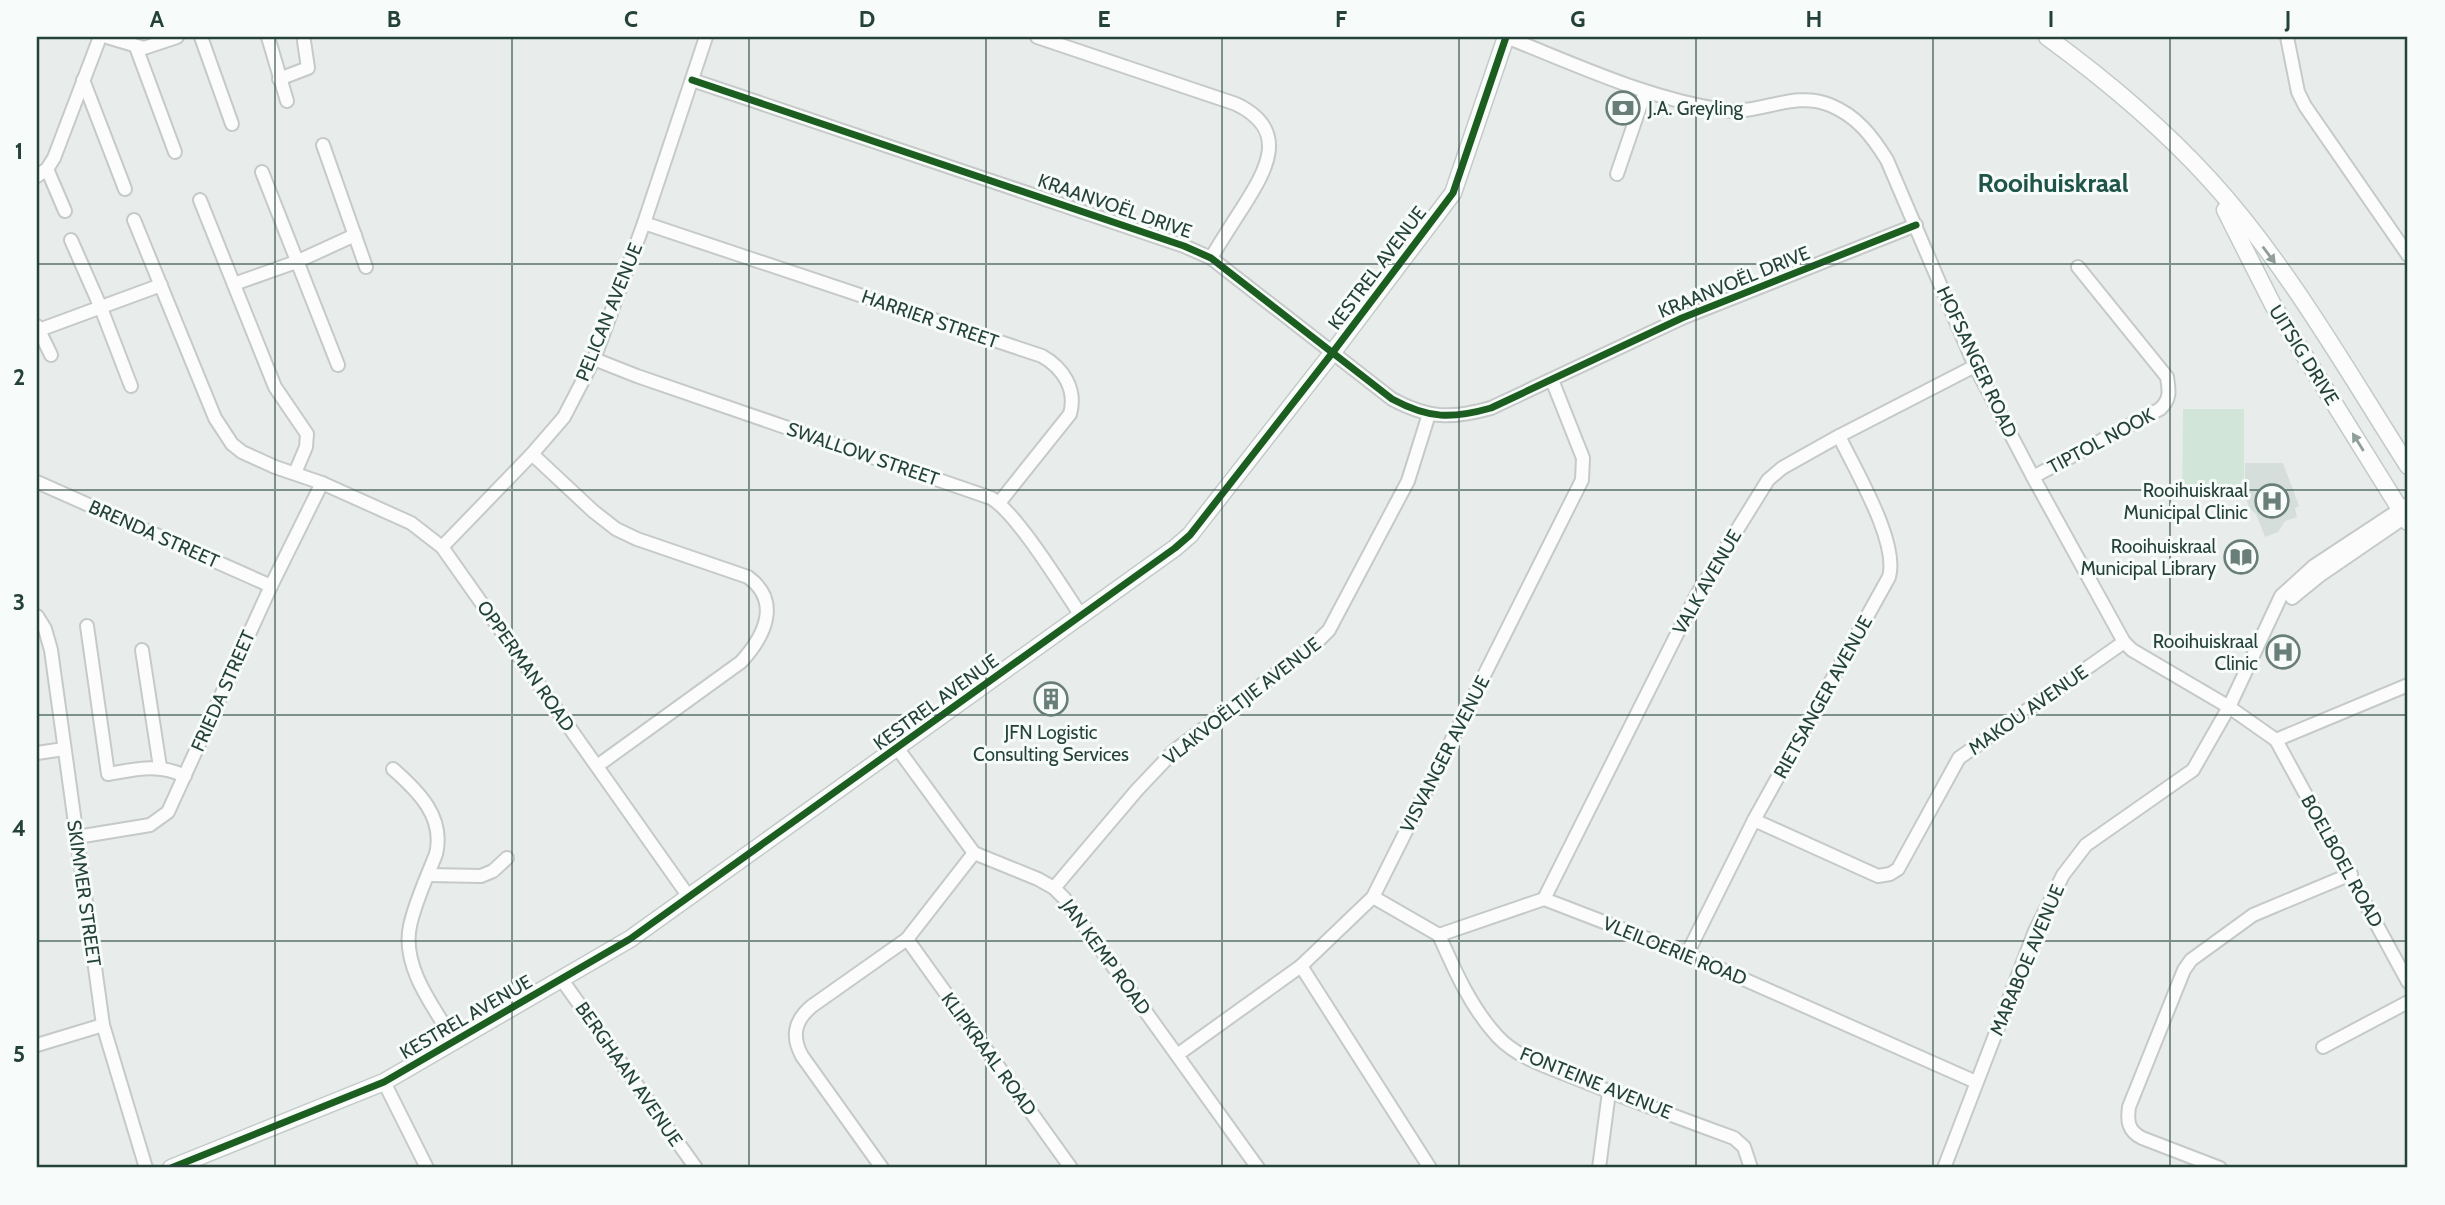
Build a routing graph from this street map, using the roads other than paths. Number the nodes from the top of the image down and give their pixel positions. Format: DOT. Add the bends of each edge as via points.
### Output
graph roads {
  1 [pos="100,37"];
  2 [pos="107,37"];
  3 [pos="177,37"];
  4 [pos="201,37"];
  5 [pos="268,37"];
  6 [pos="706,37"];
  7 [pos="1037,37"];
  8 [pos="1506,37"];
  9 [pos="2048,37"];
  10 [pos="2287,37"];
  11 [pos="304,41"];
  12 [pos="136,47"];
  13 [pos="279,79"];
  14 [pos="83,80"];
  15 [pos="692,80"];
  16 [pos="1645,92"];
  17 [pos="287,101"];
  18 [pos="232,124"];
  19 [pos="323,145"];
  20 [pos="175,152"];
  21 [pos="42,172"];
  22 [pos="262,172"];
  23 [pos="1617,174"];
  24 [pos="2212,182"];
  25 [pos="125,189"];
  26 [pos="200,200"];
  27 [pos="65,211"];
  28 [pos="134,220"];
  29 [pos="644,223"];
  30 [pos="1916,225"];
  31 [pos="355,235"];
  32 [pos="71,240"];
  33 [pos="2408,255"];
  34 [pos="1211,258"];
  35 [pos="296,262"];
  36 [pos="366,267"];
  37 [pos="2078,267"];
  38 [pos="234,284"];
  39 [pos="161,285"];
  40 [pos="101,308"];
  41 [pos="38,328"];
  42 [pos="1334,352"];
  43 [pos="51,355"];
  44 [pos="594,359"];
  45 [pos="338,365"];
  46 [pos="1975,366"];
  47 [pos="1552,380"];
  48 [pos="131,386"];
  49 [pos="1429,414"];
  50 [pos="1839,436"];
  51 [pos="533,454"];
  52 [pos="2408,466"];
  53 [pos="295,473"];
  54 [pos="2033,477"];
  55 [pos="37,482"];
  56 [pos="322,482"];
  57 [pos="999,503"];
  58 [pos="2406,513"];
  59 [pos="442,547"];
  60 [pos="271,586"];
  61 [pos="37,616"];
  62 [pos="1082,617"];
  63 [pos="87,626"];
  64 [pos="2124,642"];
  65 [pos="142,650"];
  66 [pos="2408,685"];
  67 [pos="2229,707"];
  68 [pos="2276,740"];
  69 [pos="64,749"];
  70 [pos="898,749"];
  71 [pos="37,753"];
  72 [pos="597,766"];
  73 [pos="160,767"];
  74 [pos="393,769"];
  75 [pos="185,776"];
  76 [pos="1754,820"];
  77 [pos="77,836"];
  78 [pos="974,853"];
  79 [pos="507,858"];
  80 [pos="2351,874"];
  81 [pos="428,875"];
  82 [pos="1054,888"];
  83 [pos="689,897"];
  84 [pos="1373,897"];
  85 [pos="1544,899"];
  86 [pos="1439,935"];
  87 [pos="907,939"];
  88 [pos="1687,954"];
  89 [pos="1301,966"];
  90 [pos="562,980"];
  91 [pos="2408,982"];
  92 [pos="2408,1002"];
  93 [pos="103,1025"];
  94 [pos="455,1042"];
  95 [pos="37,1045"];
  96 [pos="2323,1047"];
  97 [pos="1177,1055"];
  98 [pos="384,1082"];
  99 [pos="1976,1082"];
  100 [pos="1609,1092"];
  101 [pos="146,1168"];
  102 [pos="171,1168"];
  103 [pos="427,1168"];
  104 [pos="696,1168"];
  105 [pos="882,1168"];
  106 [pos="1071,1168"];
  107 [pos="1258,1168"];
  108 [pos="1430,1168"];
  109 [pos="1599,1168"];
  110 [pos="1751,1168"];
  111 [pos="1944,1168"];
  112 [pos="2220,1168"];
  1 -- 14 [label="street"];
  2 -- 12 [label="street"];
  3 -- 12 [label="street" via="148,48"];
  4 -- 18 [label="street"];
  5 -- 13 [label="street"];
  6 -- 15 [label="street, PELICAN AVENUE"];
  7 -- 34 [label="street" via="1236,104 1252,112 1263,125 1269,152 1264,174"];
  8 -- 16 [label="street, HOFSANGER ROAD"];
  8 -- 42 [label="street, KESTREL AVENUE" via="1455,189"];
  9 -- 24 [label="street, UITSIG DRIVE" via="2114,88"];
  10 -- 33 [label="street" via="2305,106"];
  11 -- 13 [label="street" via="308,68"];
  12 -- 20 [label="street"];
  13 -- 17 [label="street"];
  14 -- 21 [label="street" via="54,158"];
  14 -- 25 [label="street"];
  15 -- 29 [label="street, PELICAN AVENUE"];
  15 -- 34 [label="street, KRAANVOËL DRIVE"];
  16 -- 23 [label="street"];
  16 -- 30 [label="street, HOFSANGER ROAD" via="1726,111 1789,100 1829,104 1870,133"];
  19 -- 31 [label="street"];
  21 -- 27 [label="street"];
  22 -- 35 [label="street"];
  24 -- 52 [label="street, UITSIG DRIVE, one-way" via="2295,289"];
  58 -- 24 [label="street, UITSIG DRIVE, one-way" via="2273,305"];
  26 -- 38 [label="street"];
  28 -- 39 [label="street, OPPERMAN ROAD"];
  29 -- 44 [label="street, PELICAN AVENUE"];
  29 -- 57 [label="street, HARRIER STREET" via="1050,361 1069,385 1070,415"];
  30 -- 46 [label="street, HOFSANGER ROAD"];
  30 -- 47 [label="street, KRAANVOËL DRIVE" via="1682,318"];
  31 -- 35 [label="street"];
  31 -- 36 [label="street"];
  32 -- 40 [label="street"];
  34 -- 42 [label="street, KRAANVOËL DRIVE"];
  35 -- 38 [label="street"];
  35 -- 45 [label="street"];
  37 -- 54 [label="street, TIPTOL NOOK" via="2167,377 2170,393 2160,409"];
  38 -- 53 [label="street" via="275,387 307,434"];
  39 -- 40 [label="street"];
  39 -- 53 [label="street, OPPERMAN ROAD" via="226,436 242,452"];
  40 -- 41 [label="street"];
  40 -- 48 [label="street"];
  41 -- 43 [label="street"];
  42 -- 49 [label="street, KRAANVOËL DRIVE" via="1392,399"];
  42 -- 62 [label="street, KESTREL AVENUE" via="1190,535"];
  44 -- 51 [label="street, PELICAN AVENUE" via="565,417"];
  44 -- 57 [label="street, SWALLOW STREET"];
  46 -- 50 [label="street, VALK AVENUE"];
  46 -- 54 [label="street, HOFSANGER ROAD"];
  47 -- 49 [label="street, KRAANVOËL DRIVE" via="1492,408 1462,416"];
  47 -- 84 [label="street, VISVANGER AVENUE" via="1583,458 1582,480"];
  49 -- 82 [label="street, VLAKVOËLTJIE AVENUE" via="1408,481 1329,631 1174,751"];
  50 -- 76 [label="street, RIETSANGER AVENUE" via="1888,539 1892,567 1887,584"];
  50 -- 85 [label="street, VALK AVENUE" via="1782,468 1762,488 1696,596"];
  51 -- 59 [label="street, PELICAN AVENUE"];
  51 -- 72 [label="street" via="616,529 748,577 764,598 763,631 741,662"];
  53 -- 56 [label="street, OPPERMAN ROAD"];
  54 -- 64 [label="street, HOFSANGER ROAD"];
  55 -- 60 [label="street, BRENDA STREET"];
  56 -- 59 [label="street, OPPERMAN ROAD" via="411,523"];
  56 -- 60 [label="street, FRIEDA STREET"];
  57 -- 62 [label="street, SWALLOW STREET"];
  58 -- 67 [label="street, MARABOE AVENUE" via="2271,616"];
  59 -- 72 [label="street, OPPERMAN ROAD"];
  60 -- 75 [label="street, FRIEDA STREET"];
  61 -- 69 [label="street, SKIMMER STREET" via="51,650"];
  62 -- 70 [label="street, KESTREL AVENUE"];
  63 -- 73 [label="street" via="108,774"];
  64 -- 67 [label="street, HOFSANGER ROAD"];
  64 -- 76 [label="street, MAKOU AVENUE" via="1959,758 1898,869 1890,874 1878,876"];
  65 -- 73 [label="street"];
  66 -- 68 [label="street"];
  67 -- 68 [label="street, HOFSANGER ROAD"];
  67 -- 99 [label="street, MARABOE AVENUE" via="2189,775 2086,845 2063,875 2035,931"];
  68 -- 80 [label="street, BOELBOEL ROAD"];
  69 -- 71 [label="street"];
  69 -- 77 [label="street, SKIMMER STREET"];
  70 -- 78 [label="street"];
  70 -- 83 [label="street, KESTREL AVENUE"];
  72 -- 83 [label="street, OPPERMAN ROAD"];
  73 -- 75 [label="street"];
  74 -- 81 [label="street" via="418,792 435,820 438,844"];
  75 -- 77 [label="street, FRIEDA STREET" via="168,812 150,825"];
  76 -- 88 [label="street, RIETSANGER AVENUE"];
  77 -- 93 [label="street, SKIMMER STREET"];
  78 -- 82 [label="street, JAN KEMP ROAD"];
  78 -- 87 [label="street"];
  79 -- 81 [label="street" via="486,874"];
  80 -- 91 [label="street, BOELBOEL ROAD"];
  80 -- 112 [label="street" via="2253,915 2184,970 2127,1121 2142,1138"];
  81 -- 94 [label="street" via="408,945 419,981"];
  82 -- 97 [label="street, JAN KEMP ROAD"];
  83 -- 90 [label="street, KESTREL AVENUE"];
  84 -- 86 [label="street"];
  84 -- 89 [label="street, VISVANGER AVENUE"];
  85 -- 86 [label="street"];
  85 -- 88 [label="street, VLEILOERIE ROAD"];
  86 -- 100 [label="street, FONTEINE AVENUE" via="1461,985 1499,1038 1537,1063"];
  87 -- 105 [label="street" via="804,1012 796,1029 802,1056"];
  87 -- 106 [label="street, KLIPKRAAL ROAD"];
  88 -- 99 [label="street, VLEILOERIE ROAD"];
  89 -- 97 [label="street, VISVANGER AVENUE"];
  89 -- 108 [label="street"];
  90 -- 94 [label="street, KESTREL AVENUE"];
  90 -- 104 [label="street, BERGHAAN AVENUE"];
  92 -- 96 [label="street"];
  93 -- 95 [label="street"];
  93 -- 101 [label="street, SKIMMER STREET"];
  94 -- 98 [label="street, KESTREL AVENUE"];
  97 -- 107 [label="street, JAN KEMP ROAD"];
  98 -- 102 [label="street, KESTREL AVENUE"];
  98 -- 103 [label="street"];
  99 -- 111 [label="street, MARABOE AVENUE"];
  100 -- 109 [label="street"];
  100 -- 110 [label="street, FONTEINE AVENUE" via="1734,1138 1744,1147"];
}
